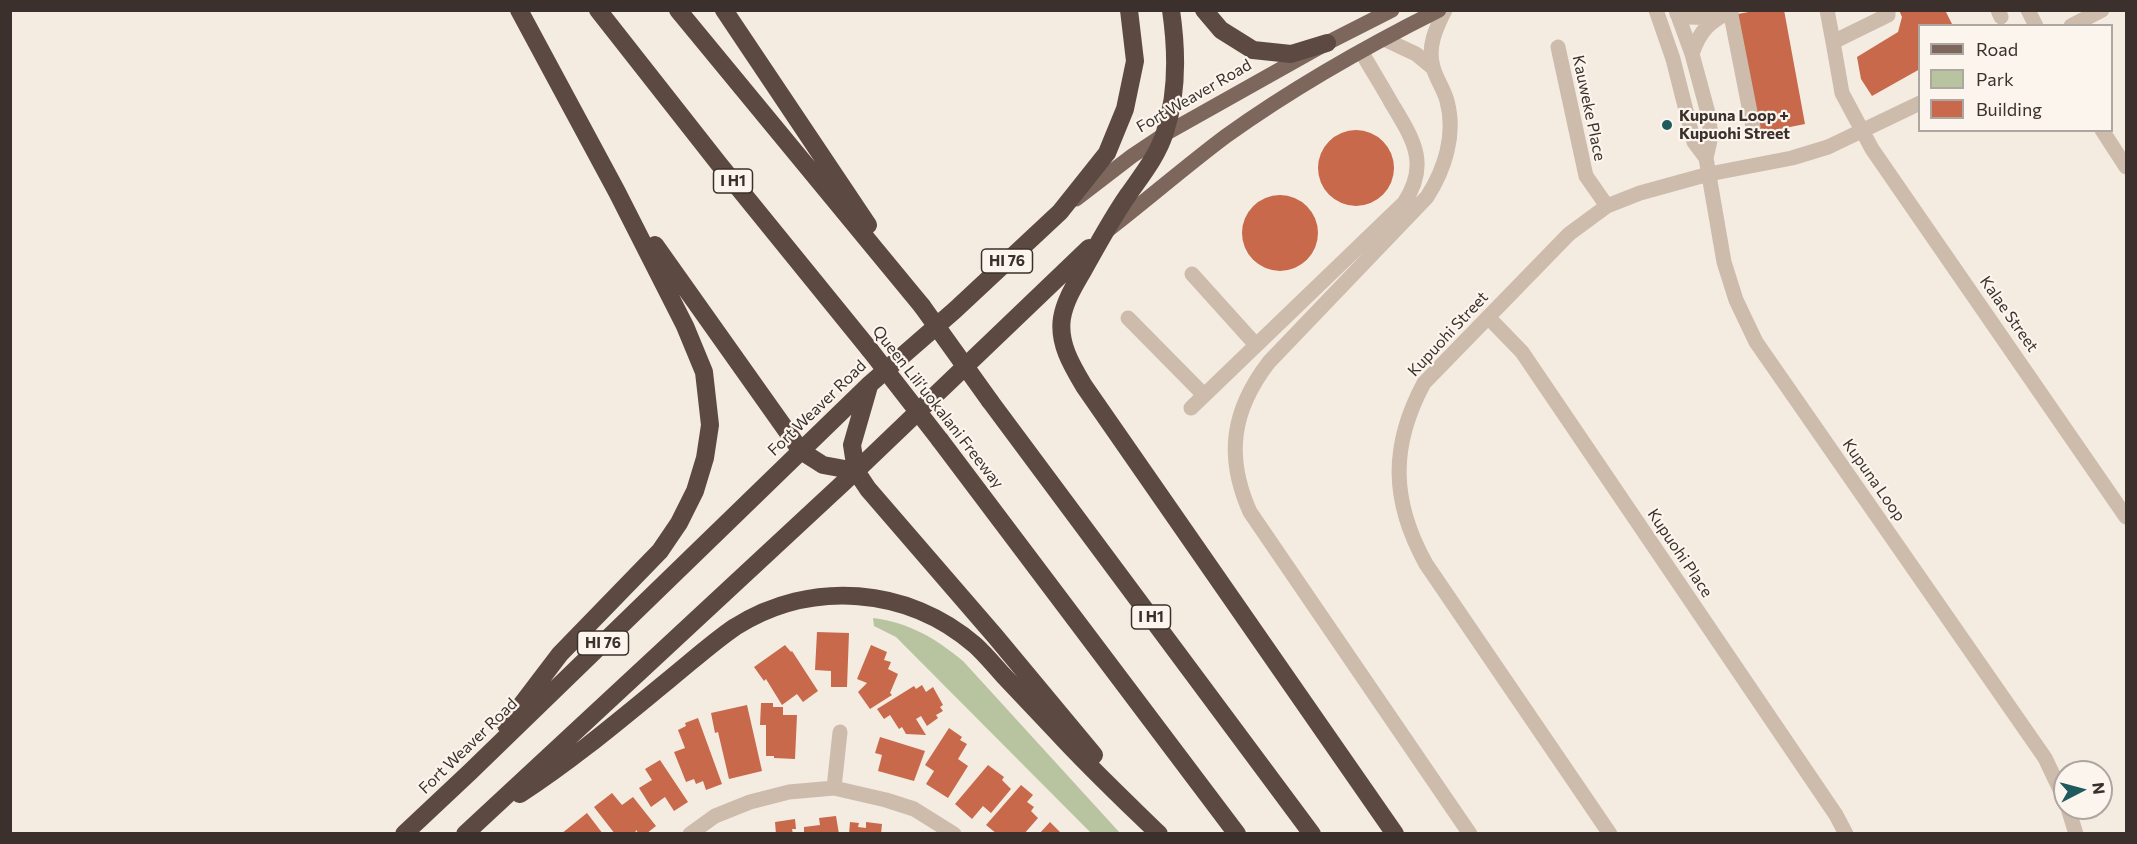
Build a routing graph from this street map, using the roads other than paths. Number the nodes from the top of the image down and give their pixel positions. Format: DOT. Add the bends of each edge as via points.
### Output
graph roads {
  1 [pos="519,10"];
  2 [pos="598,10"];
  3 [pos="678,10"];
  4 [pos="724,10"];
  5 [pos="1129,10"];
  6 [pos="1171,10"];
  7 [pos="1204,10"];
  8 [pos="1392,10"];
  9 [pos="1439,10"];
  10 [pos="1445,10"];
  11 [pos="1656,10"];
  12 [pos="1827,10"];
  13 [pos="1888,10"];
  14 [pos="2028,10"];
  15 [pos="2102,10"];
  16 [pos="1731,11"];
  17 [pos="1676,12"];
  18 [pos="1716,18"];
  19 [pos="2035,24"];
  20 [pos="2075,24"];
  21 [pos="1384,39"];
  22 [pos="1833,42"];
  23 [pos="1327,43"];
  24 [pos="1558,47"];
  25 [pos="1360,51"];
  26 [pos="1692,54"];
  27 [pos="1433,68"];
  28 [pos="1918,104"];
  29 [pos="1753,127"];
  30 [pos="1863,132"];
  31 [pos="2103,132"];
  32 [pos="1165,134"];
  33 [pos="1706,158"];
  34 [pos="2127,166"];
  35 [pos="1709,174"];
  36 [pos="617,192"];
  37 [pos="1607,206"];
  38 [pos="1060,212"];
  39 [pos="1103,234"];
  40 [pos="1192,274"];
  41 [pos="922,306"];
  42 [pos="1488,317"];
  43 [pos="1128,318"];
  44 [pos="1256,345"];
  45 [pos="870,384"];
  46 [pos="1204,395"];
  47 [pos="1191,408"];
  48 [pos="801,451"];
  49 [pos="856,471"];
  50 [pos="2127,517"];
  51 [pos="840,732"];
  52 [pos="470,772"];
  53 [pos="2053,775"];
  54 [pos="834,788"];
  55 [pos="471,828"];
  56 [pos="404,834"];
  57 [pos="690,834"];
  58 [pos="954,834"];
  59 [pos="1159,834"];
  60 [pos="1237,834"];
  61 [pos="1312,834"];
  62 [pos="1395,834"];
  63 [pos="1470,834"];
  64 [pos="1610,834"];
  65 [pos="1846,834"];
  1 -- 36 [label="highway"];
  2 -- 60 [label="highway, Queen Liliʻuokalani Freeway / I H1, bridge" via="940,440"];
  3 -- 41 [label="highway, I H1"];
  4 -- 41 [label="highway"];
  5 -- 38 [label="highway" via="1134,61 1125,109 1107,153"];
  6 -- 32 [label="highway" via="1176,75"];
  7 -- 23 [label="highway" via="1221,30 1253,50 1291,54"];
  8 -- 23 [label="main road, Fort Weaver Road"];
  9 -- 21 [label="main road, HI 76"];
  10 -- 27 [label="street" via="1433,39"];
  11 -- 33 [label="street, Kupuna Loop" via="1694,142"];
  12 -- 22 [label="street, Kalae Street"];
  13 -- 22 [label="street" via="1888,15"];
  14 -- 19 [label="street"];
  15 -- 20 [label="street"];
  16 -- 18 [label="street"];
  16 -- 29 [label="street"];
  17 -- 18 [label="street"];
  17 -- 26 [label="street, Kupuna Loop"];
  18 -- 26 [label="street" via="1698,36"];
  21 -- 25 [label="main road, HI 76"];
  21 -- 27 [label="street" via="1416,54"];
  22 -- 30 [label="street, Kalae Street" via="1842,93"];
  23 -- 32 [label="main road, Fort Weaver Road"];
  24 -- 37 [label="street, Kauweke Place" via="1586,176"];
  25 -- 39 [label="main road, HI 76" via="1225,137"];
  25 -- 44 [label="street" via="1414,141 1418,159 1413,187 1404,203"];
  26 -- 33 [label="street, Kupuna Loop" via="1711,136"];
  27 -- 63 [label="street" via="1450,118 1447,152 1435,185 1257,378 1240,414 1235,454 1237,474 1250,512"];
  28 -- 30 [label="street, Kupuohi Street"];
  30 -- 35 [label="street, Kupuohi Street" via="1792,158"];
  30 -- 50 [label="street, Kalae Street"];
  31 -- 34 [label="street"];
  32 -- 38 [label="main road, Fort Weaver Road / HI 76"];
  32 -- 39 [label="highway"];
  33 -- 35 [label="street, Kupuna Loop"];
  35 -- 37 [label="street, Kupuohi Street"];
  35 -- 53 [label="street, Kupuna Loop" via="1724,262 1756,342"];
  36 -- 48 [label="highway"];
  36 -- 52 [label="highway" via="704,372 710,425 705,458 695,491 660,551 560,654"];
  37 -- 42 [label="street, Kupuohi Street" via="1569,234"];
  38 -- 45 [label="highway, Fort Weaver Road / HI 76"];
  39 -- 49 [label="highway, HI 76"];
  39 -- 62 [label="highway" via="1066,300 1062,320 1064,346 1074,371"];
  40 -- 44 [label="street"];
  41 -- 61 [label="highway, I H1, bridge"];
  42 -- 64 [label="street, Kupuohi Street" via="1424,383 1413,404 1400,450 1400,497 1414,543 1426,564"];
  42 -- 65 [label="street, Kupuohi Place" via="1522,352"];
  43 -- 46 [label="street"];
  44 -- 46 [label="street"];
  45 -- 48 [label="highway, Fort Weaver Road / HI 76"];
  45 -- 49 [label="highway" via="852,445"];
  46 -- 47 [label="street"];
  48 -- 49 [label="highway" via="823,465"];
  48 -- 52 [label="highway, Fort Weaver Road / HI 76"];
  49 -- 55 [label="highway, HI 76"];
  49 -- 59 [label="highway"];
  51 -- 54 [label="street"];
  52 -- 56 [label="highway, Fort Weaver Road / HI 76"];
  54 -- 57 [label="street" via="789,792 750,802 715,816"];
  54 -- 58 [label="street" via="914,809"];
  55 -- 59 [label="highway" via="557,770 734,628 788,603 837,595 868,596 910,606 945,623 976,646"];
}
